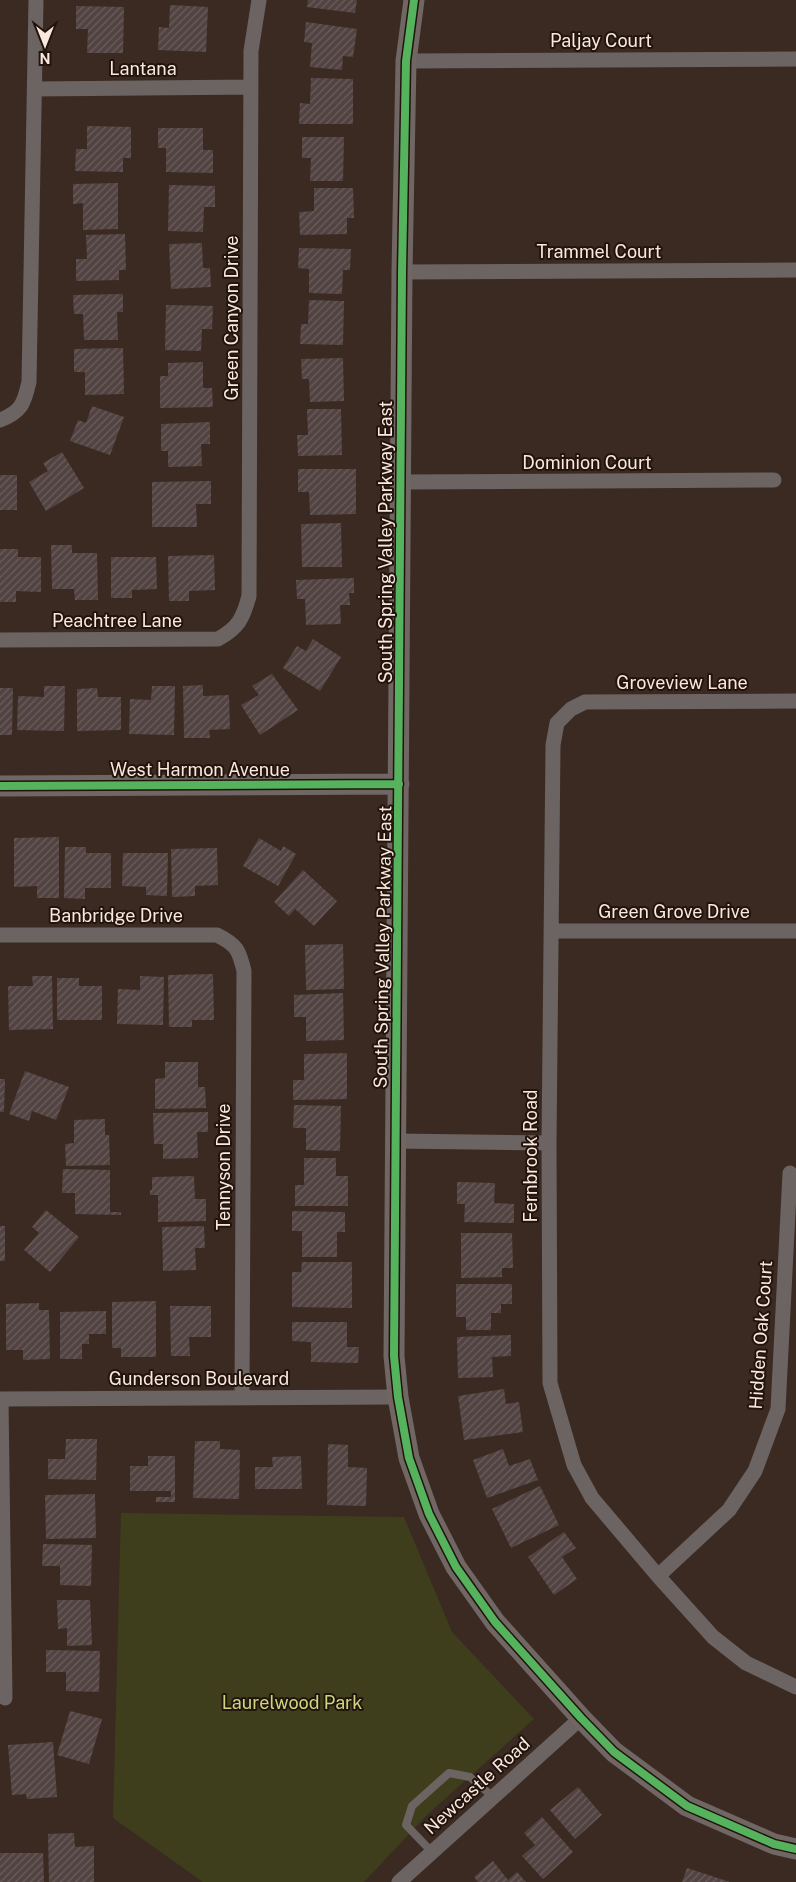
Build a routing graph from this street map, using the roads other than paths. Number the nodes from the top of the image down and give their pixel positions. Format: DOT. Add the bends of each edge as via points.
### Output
graph roads {
  1 [pos="36,0"];
  2 [pos="259,0"];
  3 [pos="414,0"];
  4 [pos="796,59"];
  5 [pos="406,61"];
  6 [pos="251,87"];
  7 [pos="36,89"];
  8 [pos="796,270"];
  9 [pos="402,272"];
  10 [pos="6,418"];
  11 [pos="774,480"];
  12 [pos="401,482"];
  13 [pos="232,631"];
  14 [pos="0,640"];
  15 [pos="796,701"];
  16 [pos="571,709"];
  17 [pos="399,784"];
  18 [pos="0,786"];
  19 [pos="796,931"];
  20 [pos="551,932"];
  21 [pos="0,935"];
  22 [pos="231,942"];
  23 [pos="396,1141"];
  24 [pos="549,1143"];
  25 [pos="790,1173"];
  26 [pos="242,1397"];
  27 [pos="398,1397"];
  28 [pos="0,1398"];
  29 [pos="658,1576"];
  30 [pos="796,1687"];
  31 [pos="4,1698"];
  32 [pos="581,1718"];
  33 [pos="493,1797"];
  34 [pos="796,1850"];
  35 [pos="432,1852"];
  36 [pos="399,1882"];
  1 -- 7 [label="street"];
  2 -- 6 [label="street, Green Canyon Drive"];
  3 -- 5 [label="street, South Spring Valley Parkway East"];
  4 -- 5 [label="street, Paljay Court"];
  5 -- 9 [label="street, South Spring Valley Parkway East"];
  6 -- 7 [label="street, Lantana"];
  6 -- 13 [label="street, Green Canyon Drive" via="249,596 244,616"];
  7 -- 10 [label="street" via="29,382 24,401"];
  8 -- 9 [label="street, Trammel Court"];
  9 -- 12 [label="street, South Spring Valley Parkway East"];
  11 -- 12 [label="street, Dominion Court"];
  12 -- 17 [label="street, South Spring Valley Parkway East"];
  13 -- 14 [label="street, Peachtree Lane" via="218,639"];
  15 -- 16 [label="street, Groveview Lane" via="585,702"];
  16 -- 20 [label="street, Fernbrook Road" via="557,723 553,745"];
  17 -- 18 [label="street, West Harmon Avenue"];
  17 -- 23 [label="street, South Spring Valley Parkway East"];
  19 -- 20 [label="street, Green Grove Drive"];
  20 -- 24 [label="street, Fernbrook Road"];
  21 -- 22 [label="street, Banbridge Drive" via="217,935"];
  22 -- 26 [label="street, Tennyson Drive" via="240,952 244,971"];
  23 -- 24 [label="street"];
  23 -- 27 [label="street, South Spring Valley Parkway East" via="394,1356"];
  24 -- 29 [label="street, Fernbrook Road" via="550,1383 574,1465 592,1498"];
  25 -- 29 [label="street, Hidden Oak Court" via="778,1409 755,1471 729,1510"];
  26 -- 27 [label="street, Gunderson Boulevard"];
  26 -- 28 [label="street, Gunderson Boulevard"];
  27 -- 32 [label="street, South Spring Valley Parkway East" via="409,1458 429,1514 456,1567 495,1622"];
  28 -- 31 [label="street"];
  29 -- 30 [label="street, Fernbrook Road" via="713,1637 746,1663"];
  32 -- 33 [label="street, Newcastle Road"];
  32 -- 34 [label="street, South Spring Valley Parkway East" via="614,1752 687,1806 774,1844"];
  33 -- 35 [label="street, Newcastle Road"];
  33 -- 35 [label="lane" via="470,1777 449,1773 428,1790 412,1806 406,1825"];
  35 -- 36 [label="street, Newcastle Road"];
}
